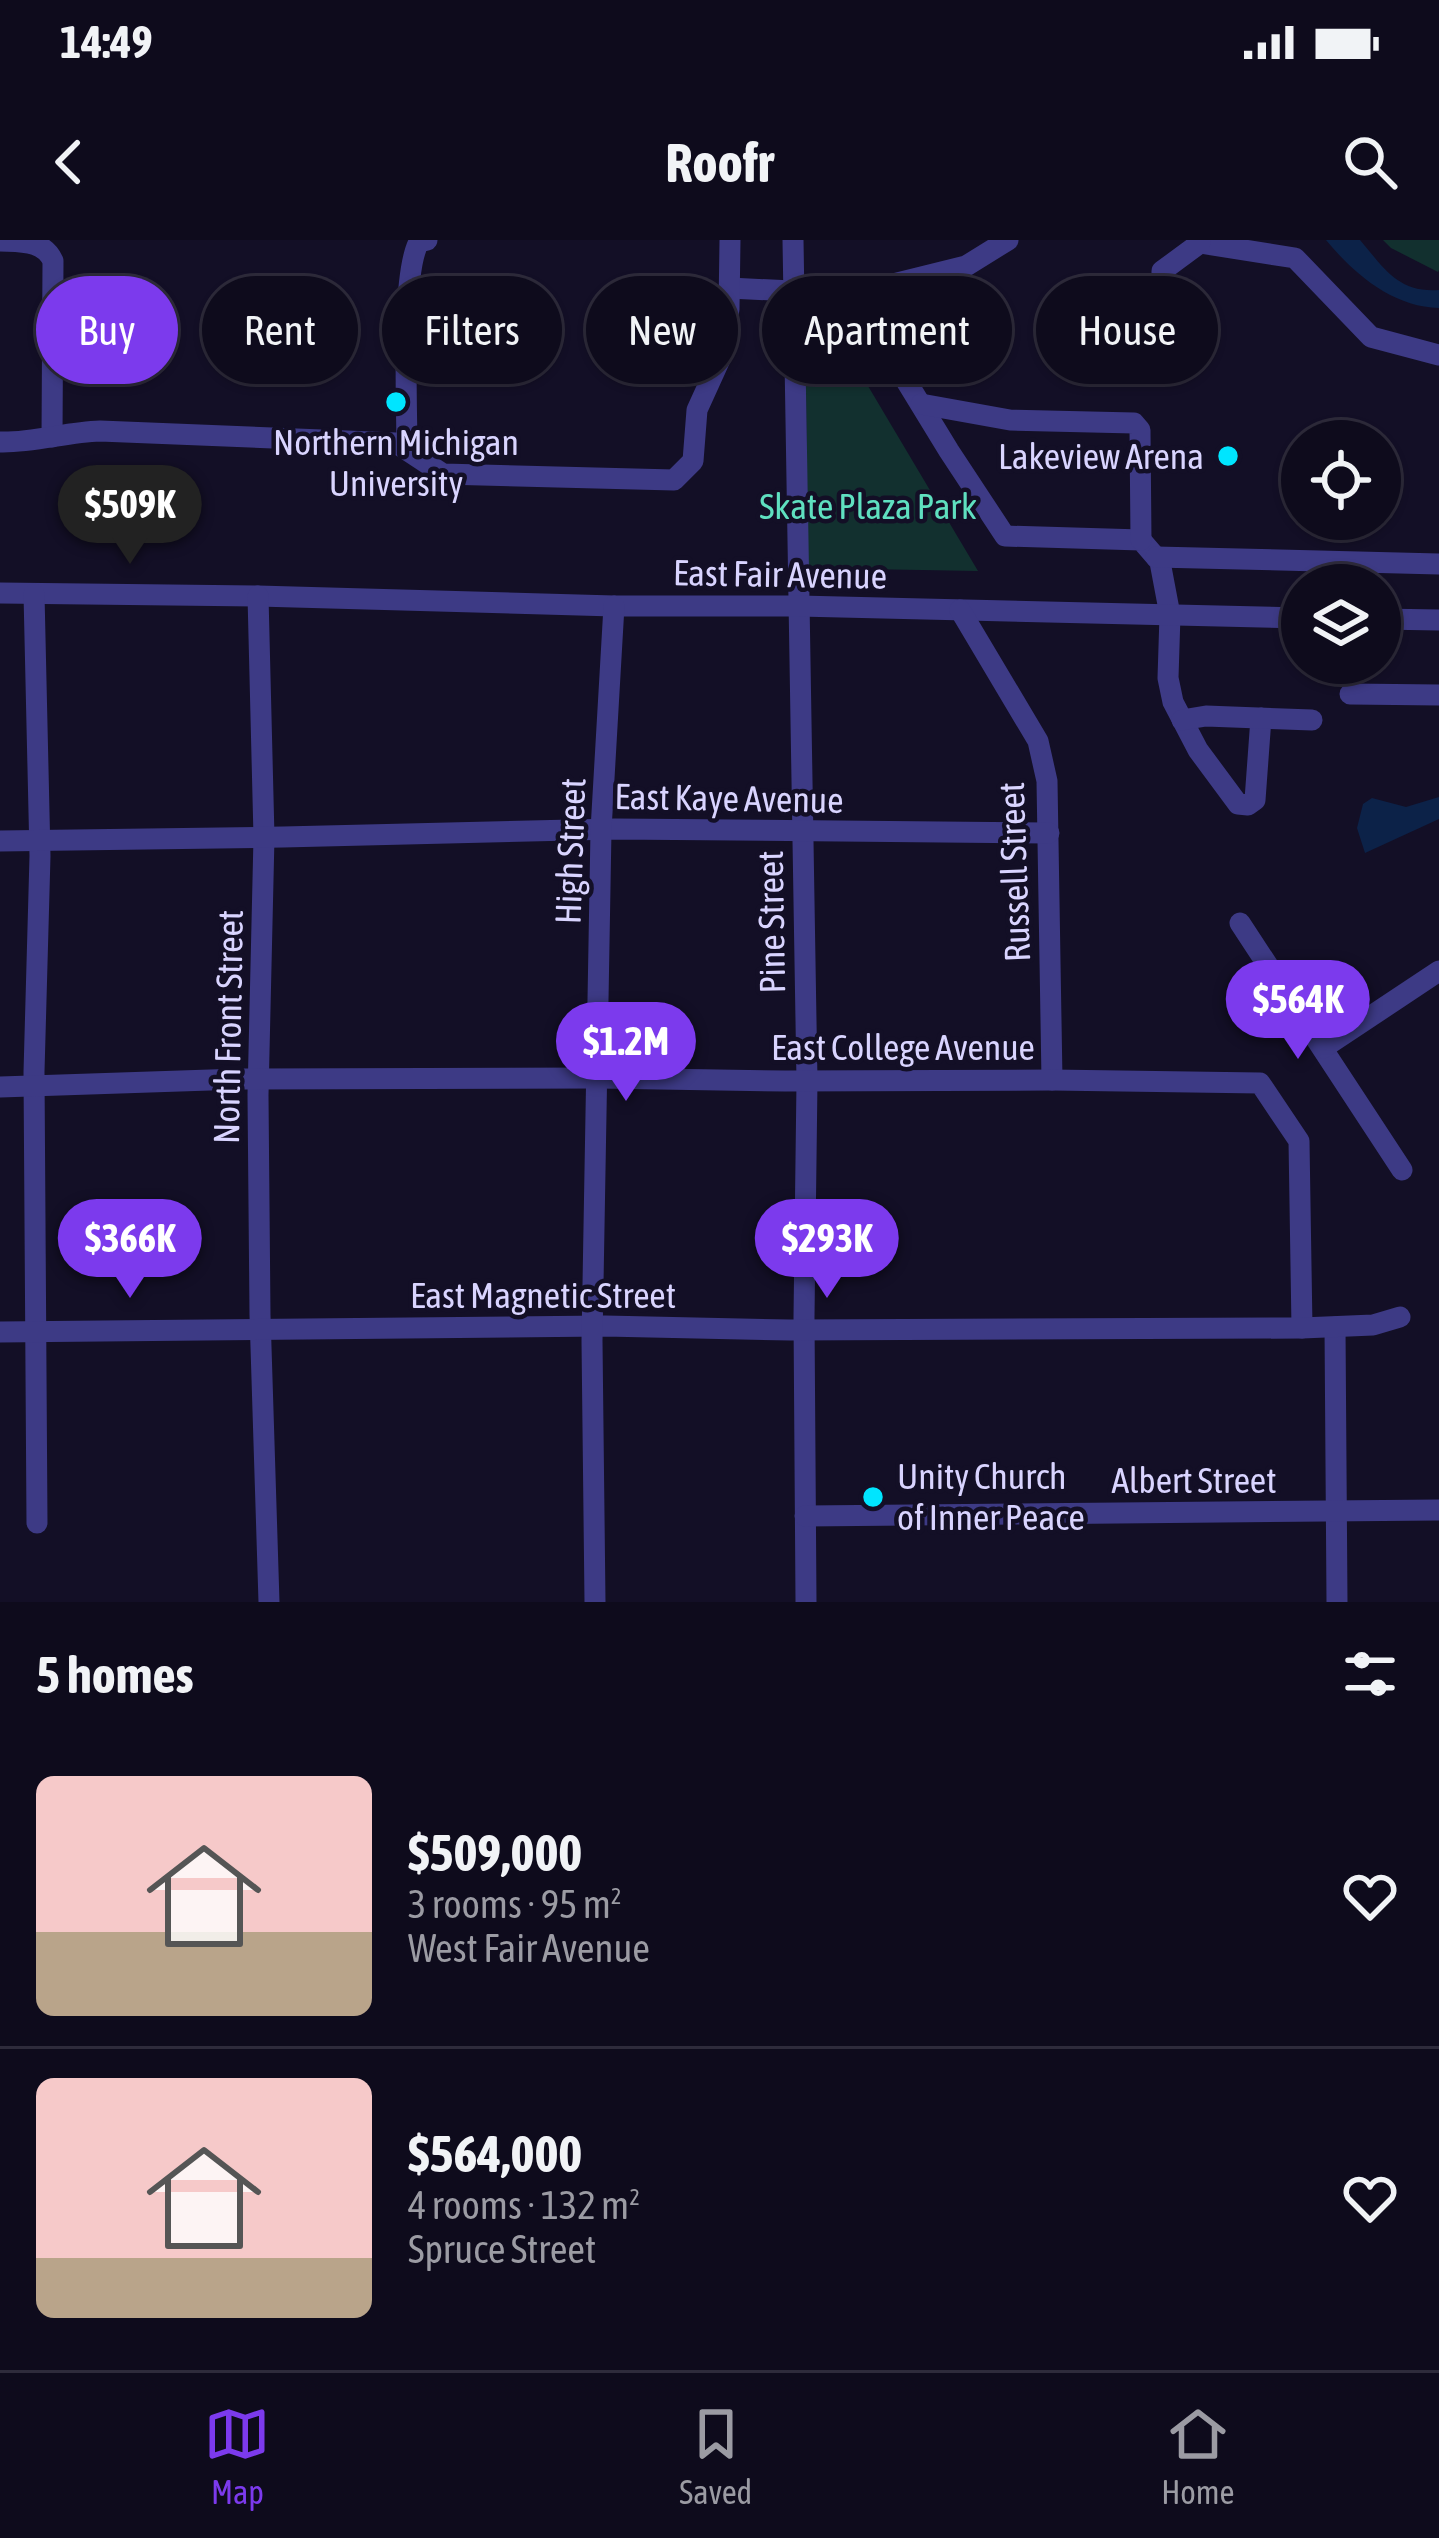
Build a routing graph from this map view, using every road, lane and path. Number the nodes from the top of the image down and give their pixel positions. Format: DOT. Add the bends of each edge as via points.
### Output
graph roads {
  1 [pos="427,240"];
  2 [pos="730,240"];
  3 [pos="793,240"];
  4 [pos="1008,240"];
  5 [pos="0,241"];
  6 [pos="1199,242"];
  7 [pos="729,276"];
  8 [pos="793,276"];
  9 [pos="926,276"];
  10 [pos="1162,276"];
  11 [pos="1439,355"];
  12 [pos="709,384"];
  13 [pos="795,384"];
  14 [pos="909,384"];
  15 [pos="921,404"];
  16 [pos="52,437"];
  17 [pos="0,442"];
  18 [pos="407,450"];
  19 [pos="1148,548"];
  20 [pos="1439,564"];
  21 [pos="0,593"];
  22 [pos="34,594"];
  23 [pos="258,596"];
  24 [pos="614,606"];
  25 [pos="799,606"];
  26 [pos="960,610"];
  27 [pos="1170,615"];
  28 [pos="1281,618"];
  29 [pos="1401,619"];
  30 [pos="1439,620"];
  31 [pos="1350,694"];
  32 [pos="1439,695"];
  33 [pos="1261,718"];
  34 [pos="1182,719"];
  35 [pos="1312,719"];
  36 [pos="601,830"];
  37 [pos="802,832"];
  38 [pos="1048,833"];
  39 [pos="264,837"];
  40 [pos="40,840"];
  41 [pos="0,841"];
  42 [pos="1240,923"];
  43 [pos="1439,970"];
  44 [pos="1323,1048"];
  45 [pos="598,1078"];
  46 [pos="258,1079"];
  47 [pos="1052,1080"];
  48 [pos="806,1081"];
  49 [pos="34,1086"];
  50 [pos="0,1087"];
  51 [pos="1402,1170"];
  52 [pos="1400,1317"];
  53 [pos="593,1326"];
  54 [pos="1335,1327"];
  55 [pos="260,1328"];
  56 [pos="1302,1328"];
  57 [pos="804,1329"];
  58 [pos="37,1331"];
  59 [pos="0,1332"];
  60 [pos="1439,1510"];
  61 [pos="1337,1512"];
  62 [pos="805,1516"];
  63 [pos="37,1523"];
  64 [pos="269,1602"];
  65 [pos="595,1602"];
  66 [pos="806,1602"];
  67 [pos="1337,1602"];
  1 -- 18 [label="street" via="413,252"];
  2 -- 7 [label="street"];
  3 -- 8 [label="street, Pine Street"];
  4 -- 9 [label="street" via="966,266"];
  5 -- 16 [label="street" via="37,244 53,261"];
  6 -- 10 [label="street"];
  6 -- 11 [label="street" via="1295,258 1371,337"];
  12 -- 18 [label="street" via="697,410 693,461 674,480 443,474"];
  13 -- 25 [label="street, Pine Street"];
  14 -- 15 [label="street"];
  15 -- 19 [label="street" via="1005,536"];
  15 -- 19 [label="street" via="1010,420 1134,423"];
  16 -- 17 [label="street"];
  16 -- 18 [label="street" via="100,431 396,442"];
  19 -- 20 [label="street"];
  19 -- 27 [label="street" via="1160,562"];
  21 -- 22 [label="street, East Fair Avenue"];
  22 -- 23 [label="street, East Fair Avenue"];
  22 -- 40 [label="street"];
  23 -- 24 [label="street, East Fair Avenue"];
  23 -- 39 [label="street, North Front Street"];
  24 -- 25 [label="street, East Fair Avenue"];
  24 -- 36 [label="street, High Street"];
  25 -- 26 [label="street, East Fair Avenue"];
  25 -- 37 [label="street, Pine Street"];
  26 -- 27 [label="street, East Fair Avenue"];
  26 -- 38 [label="street, Russell Street" via="1038,741"];
  27 -- 28 [label="street, East Fair Avenue"];
  27 -- 34 [label="street" via="1168,678"];
  29 -- 30 [label="street"];
  31 -- 32 [label="street"];
  33 -- 34 [label="street"];
  33 -- 34 [label="street" via="1255,800 1248,805 1238,804"];
  33 -- 35 [label="street"];
  36 -- 37 [label="street, East Kaye Avenue"];
  36 -- 39 [label="street, East Kaye Avenue"];
  36 -- 45 [label="street, High Street"];
  37 -- 38 [label="street, East Kaye Avenue"];
  37 -- 48 [label="street, Pine Street"];
  38 -- 47 [label="street, Russell Street"];
  39 -- 40 [label="street, East Kaye Avenue"];
  39 -- 46 [label="street, North Front Street"];
  40 -- 41 [label="street, East Kaye Avenue"];
  40 -- 49 [label="street"];
  42 -- 44 [label="street"];
  43 -- 44 [label="street"];
  44 -- 51 [label="street"];
  45 -- 46 [label="street, East College Avenue"];
  45 -- 48 [label="street, East College Avenue"];
  45 -- 53 [label="street, High Street"];
  46 -- 49 [label="street, East College Avenue"];
  46 -- 55 [label="street, North Front Street"];
  47 -- 48 [label="street, East College Avenue"];
  47 -- 56 [label="street, East College Avenue" via="1260,1082 1299,1141"];
  48 -- 57 [label="street, Pine Street"];
  49 -- 50 [label="street, East College Avenue"];
  49 -- 58 [label="street"];
  52 -- 54 [label="street, East Magnetic Street"];
  53 -- 55 [label="street, East Magnetic Street"];
  53 -- 57 [label="street, East Magnetic Street"];
  53 -- 65 [label="street, High Street"];
  54 -- 56 [label="street, East Magnetic Street"];
  54 -- 61 [label="street"];
  55 -- 58 [label="street, East Magnetic Street"];
  55 -- 64 [label="street, North Front Street"];
  56 -- 57 [label="street, East Magnetic Street"];
  57 -- 62 [label="street, Pine Street"];
  58 -- 59 [label="street, East Magnetic Street"];
  58 -- 63 [label="street"];
  60 -- 61 [label="street, Albert Street"];
  61 -- 62 [label="street, Albert Street"];
  61 -- 67 [label="street"];
  62 -- 66 [label="street, Pine Street"];
}
